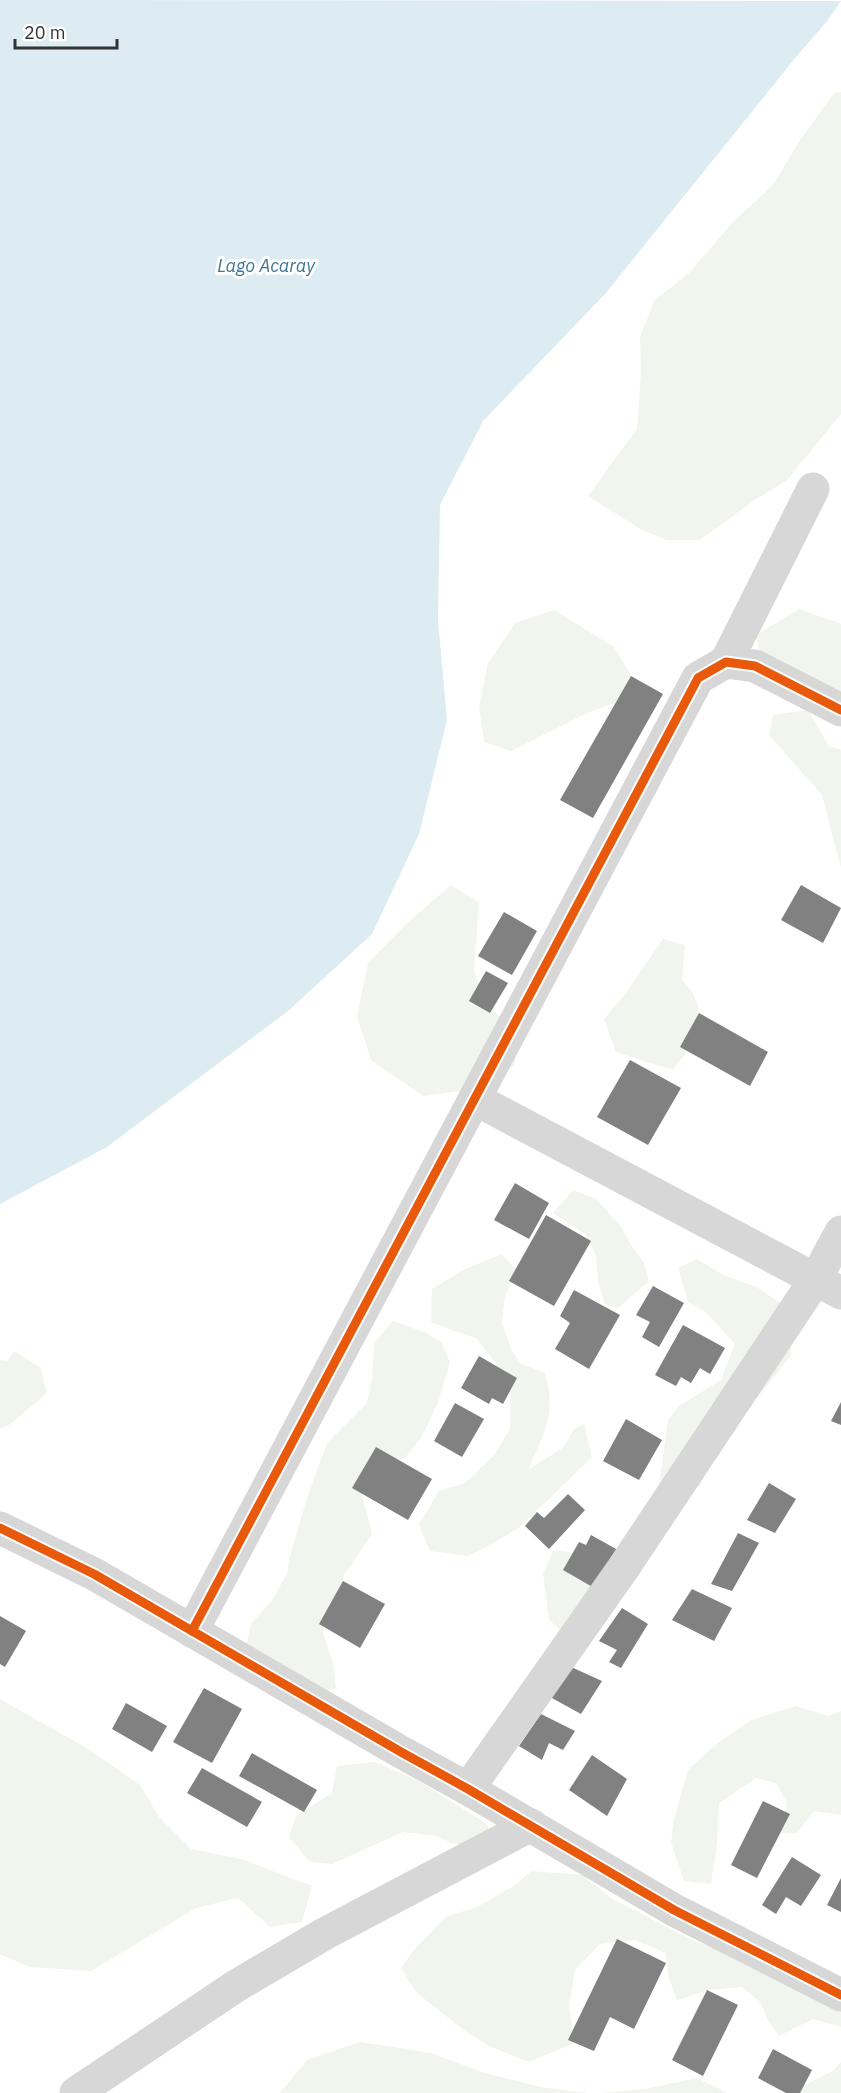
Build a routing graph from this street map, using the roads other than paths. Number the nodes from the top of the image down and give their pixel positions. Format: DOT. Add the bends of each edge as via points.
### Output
graph roads {
  1 [pos="813,489"];
  2 [pos="726,662"];
  3 [pos="841,710"];
  4 [pos="475,1099"];
  5 [pos="841,1232"];
  6 [pos="828,1286"];
  7 [pos="0,1528"];
  8 [pos="192,1631"];
  9 [pos="468,1789"];
  10 [pos="531,1825"];
  11 [pos="841,1995"];
  12 [pos="76,2093"];
  1 -- 2 [label="street"];
  2 -- 3 [label="street" via="755,666"];
  2 -- 4 [label="street" via="698,678"];
  4 -- 6 [label="street"];
  4 -- 8 [label="street"];
  5 -- 6 [label="street"];
  6 -- 9 [label="street"];
  7 -- 8 [label="street" via="94,1574"];
  8 -- 9 [label="street"];
  9 -- 10 [label="street"];
  10 -- 11 [label="street" via="674,1910"];
  10 -- 12 [label="street" via="326,1933 236,1986"];
}
